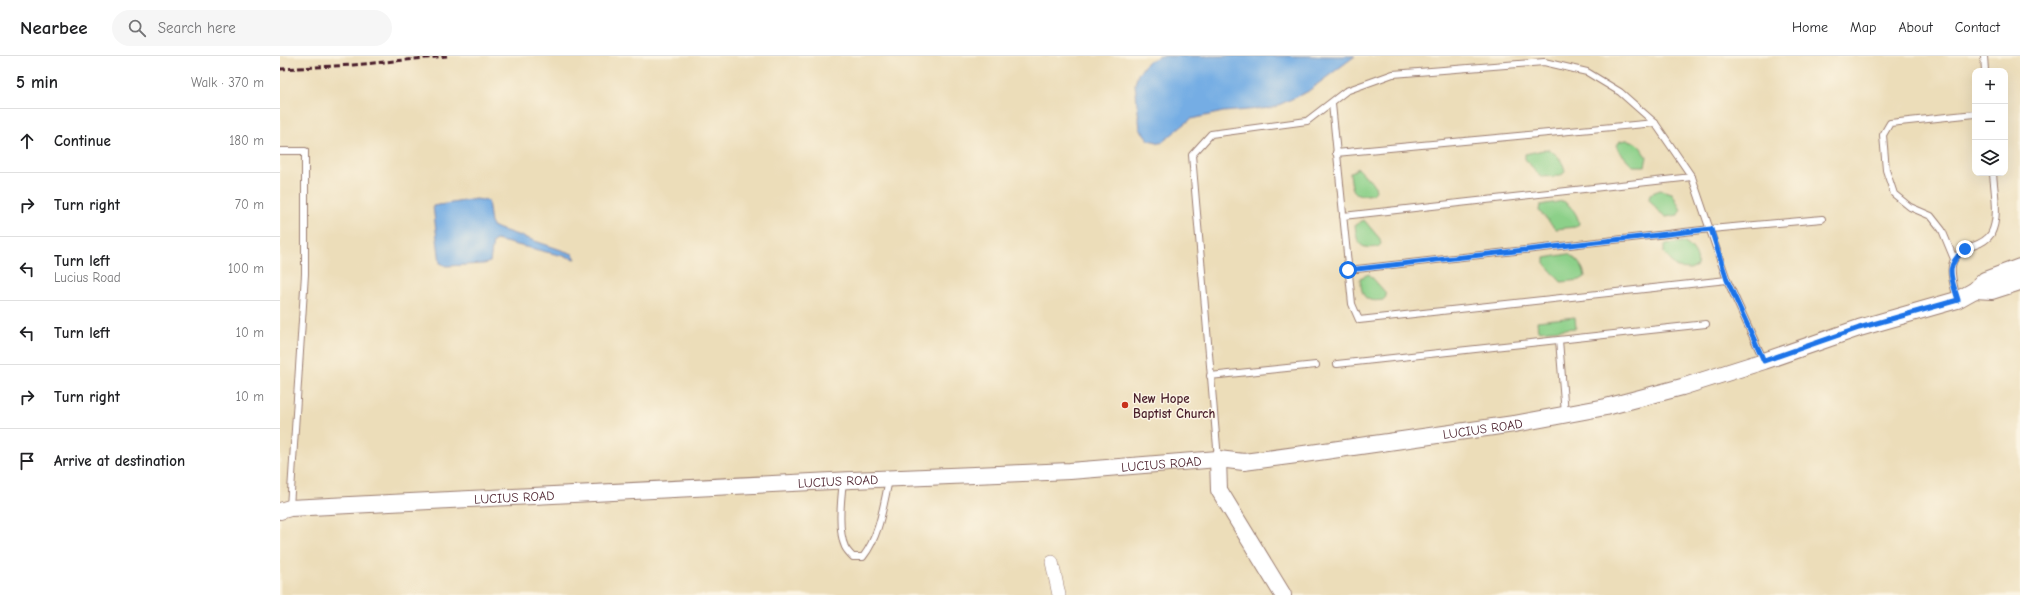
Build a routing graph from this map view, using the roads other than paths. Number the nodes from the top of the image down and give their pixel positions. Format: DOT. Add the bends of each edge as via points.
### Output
graph roads {
  1 [pos="1984,56"];
  2 [pos="1985,68"];
  3 [pos="1332,104"];
  4 [pos="1972,114"];
  5 [pos="1655,123"];
  6 [pos="280,150"];
  7 [pos="1336,153"];
  8 [pos="1992,176"];
  9 [pos="1692,177"];
  10 [pos="1343,216"];
  11 [pos="1822,219"];
  12 [pos="1711,229"];
  13 [pos="1954,259"];
  14 [pos="2020,267"];
  15 [pos="1348,270"];
  16 [pos="1727,280"];
  17 [pos="2020,282"];
  18 [pos="1974,290"];
  19 [pos="1958,300"];
  20 [pos="1706,324"];
  21 [pos="1559,340"];
  22 [pos="1764,361"];
  23 [pos="1337,364"];
  24 [pos="1316,365"];
  25 [pos="1210,376"];
  26 [pos="1565,416"];
  27 [pos="1218,459"];
  28 [pos="889,478"];
  29 [pos="844,480"];
  30 [pos="285,510"];
  31 [pos="1052,562"];
  32 [pos="1059,595"];
  33 [pos="1283,595"];
  1 -- 2 [label="lane"];
  3 -- 5 [label="lane" via="1346,91 1393,74 1544,62 1587,72 1620,92"];
  3 -- 7 [label="lane"];
  3 -- 25 [label="lane" via="1308,121 1211,134 1192,155"];
  4 -- 13 [label="lane" via="1890,123 1883,135 1886,170 1894,194 1910,207 1932,216 1942,230"];
  5 -- 7 [label="lane"];
  5 -- 9 [label="lane"];
  6 -- 30 [label="lane" via="305,151 305,274"];
  7 -- 10 [label="lane"];
  8 -- 13 [label="lane" via="1995,220 1990,235 1980,244 1965,249"];
  9 -- 10 [label="lane"];
  9 -- 12 [label="lane"];
  10 -- 15 [label="lane"];
  11 -- 12 [label="lane"];
  12 -- 15 [label="lane"];
  12 -- 16 [label="lane"];
  13 -- 19 [label="lane" via="1950,273"];
  14 -- 18 [label="street, LUCIUS ROAD" via="1984,280"];
  15 -- 16 [label="lane" via="1352,304 1359,320"];
  16 -- 22 [label="lane"];
  17 -- 18 [label="street" via="1992,291"];
  18 -- 19 [label="street, LUCIUS ROAD"];
  19 -- 22 [label="street, LUCIUS ROAD" via="1859,328"];
  20 -- 21 [label="lane"];
  21 -- 23 [label="lane"];
  21 -- 26 [label="lane"];
  22 -- 26 [label="street, LUCIUS ROAD" via="1674,389"];
  24 -- 25 [label="lane"];
  25 -- 27 [label="lane"];
  26 -- 27 [label="street, LUCIUS ROAD" via="1244,462"];
  27 -- 28 [label="street, LUCIUS ROAD" via="1070,471"];
  27 -- 33 [label="street" via="1219,490"];
  28 -- 29 [label="street, LUCIUS ROAD"];
  28 -- 29 [label="lane" via="879,526 871,546 863,556 853,557 845,547 842,531"];
  29 -- 30 [label="street, LUCIUS ROAD"];
  31 -- 32 [label="street"];
}
